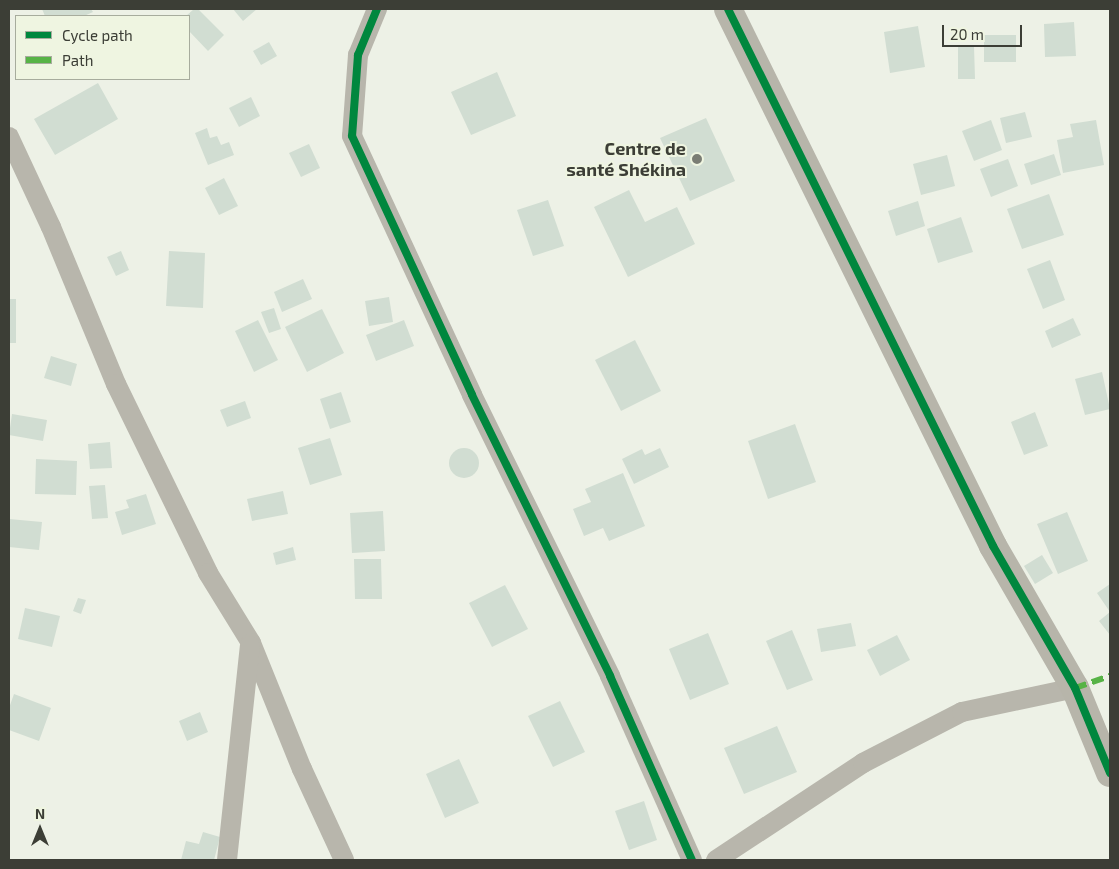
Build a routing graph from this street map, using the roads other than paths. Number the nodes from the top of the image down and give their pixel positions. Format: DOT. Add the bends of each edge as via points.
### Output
graph roads {
  1 [pos="377,9"];
  2 [pos="728,9"];
  3 [pos="9,137"];
  4 [pos="251,643"];
  5 [pos="1075,688"];
  6 [pos="1110,773"];
  7 [pos="227,860"];
  8 [pos="344,860"];
  9 [pos="692,860"];
  10 [pos="716,860"];
  1 -- 9 [label="street" via="358,54 352,136 472,395 610,676"];
  2 -- 5 [label="street" via="993,546"];
  3 -- 4 [label="street" via="52,227 116,384 208,573"];
  4 -- 7 [label="street"];
  4 -- 8 [label="street" via="302,769"];
  5 -- 6 [label="street"];
  5 -- 10 [label="street" via="962,712 863,763"];
}
